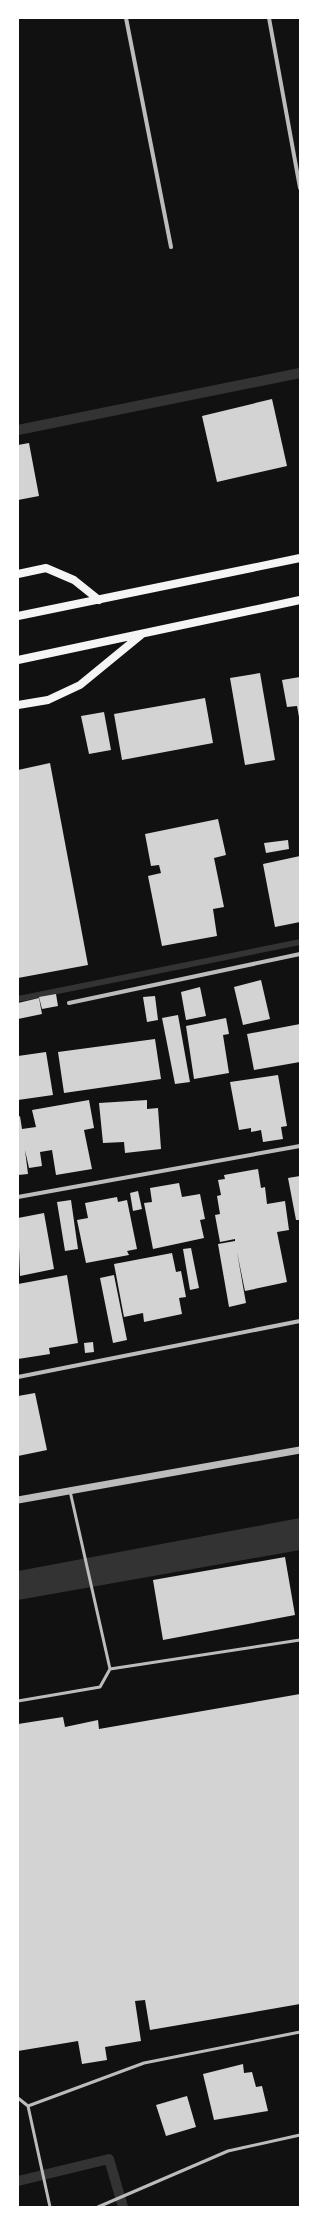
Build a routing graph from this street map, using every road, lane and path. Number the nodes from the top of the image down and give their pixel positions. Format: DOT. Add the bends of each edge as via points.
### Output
graph roads {
  1 [pos="126,18"];
  2 [pos="269,18"];
  3 [pos="300,188"];
  4 [pos="171,247"];
  5 [pos="300,558"];
  6 [pos="18,574"];
  7 [pos="99,600"];
  8 [pos="300,600"];
  9 [pos="18,616"];
  10 [pos="143,634"];
  11 [pos="18,660"];
  12 [pos="18,705"];
  13 [pos="300,954"];
  14 [pos="69,1003"];
  15 [pos="300,1146"];
  16 [pos="18,1197"];
  17 [pos="300,1321"];
  18 [pos="18,1376"];
  19 [pos="300,1450"];
  20 [pos="70,1491"];
  21 [pos="18,1500"];
  22 [pos="300,1640"];
  23 [pos="110,1669"];
  24 [pos="18,1701"];
  25 [pos="300,2032"];
  26 [pos="18,2098"];
  27 [pos="28,2106"];
  28 [pos="300,2135"];
  29 [pos="50,2207"];
  30 [pos="99,2207"];
  1 -- 4 [label="street"];
  2 -- 3 [label="street"];
  5 -- 7 [label="main road"];
  6 -- 7 [label="main road" via="46,568 74,580"];
  7 -- 9 [label="main road"];
  8 -- 10 [label="main road"];
  10 -- 11 [label="main road"];
  10 -- 12 [label="main road" via="80,685 48,700"];
  13 -- 14 [label="street"];
  15 -- 16 [label="street"];
  17 -- 18 [label="street"];
  19 -- 20 [label="street"];
  20 -- 21 [label="street"];
  20 -- 23 [label="lane"];
  22 -- 23 [label="lane"];
  23 -- 24 [label="lane" via="100,1687"];
  25 -- 27 [label="lane" via="144,2063"];
  26 -- 27 [label="lane"];
  27 -- 29 [label="lane"];
  28 -- 30 [label="lane" via="228,2152"];
}
